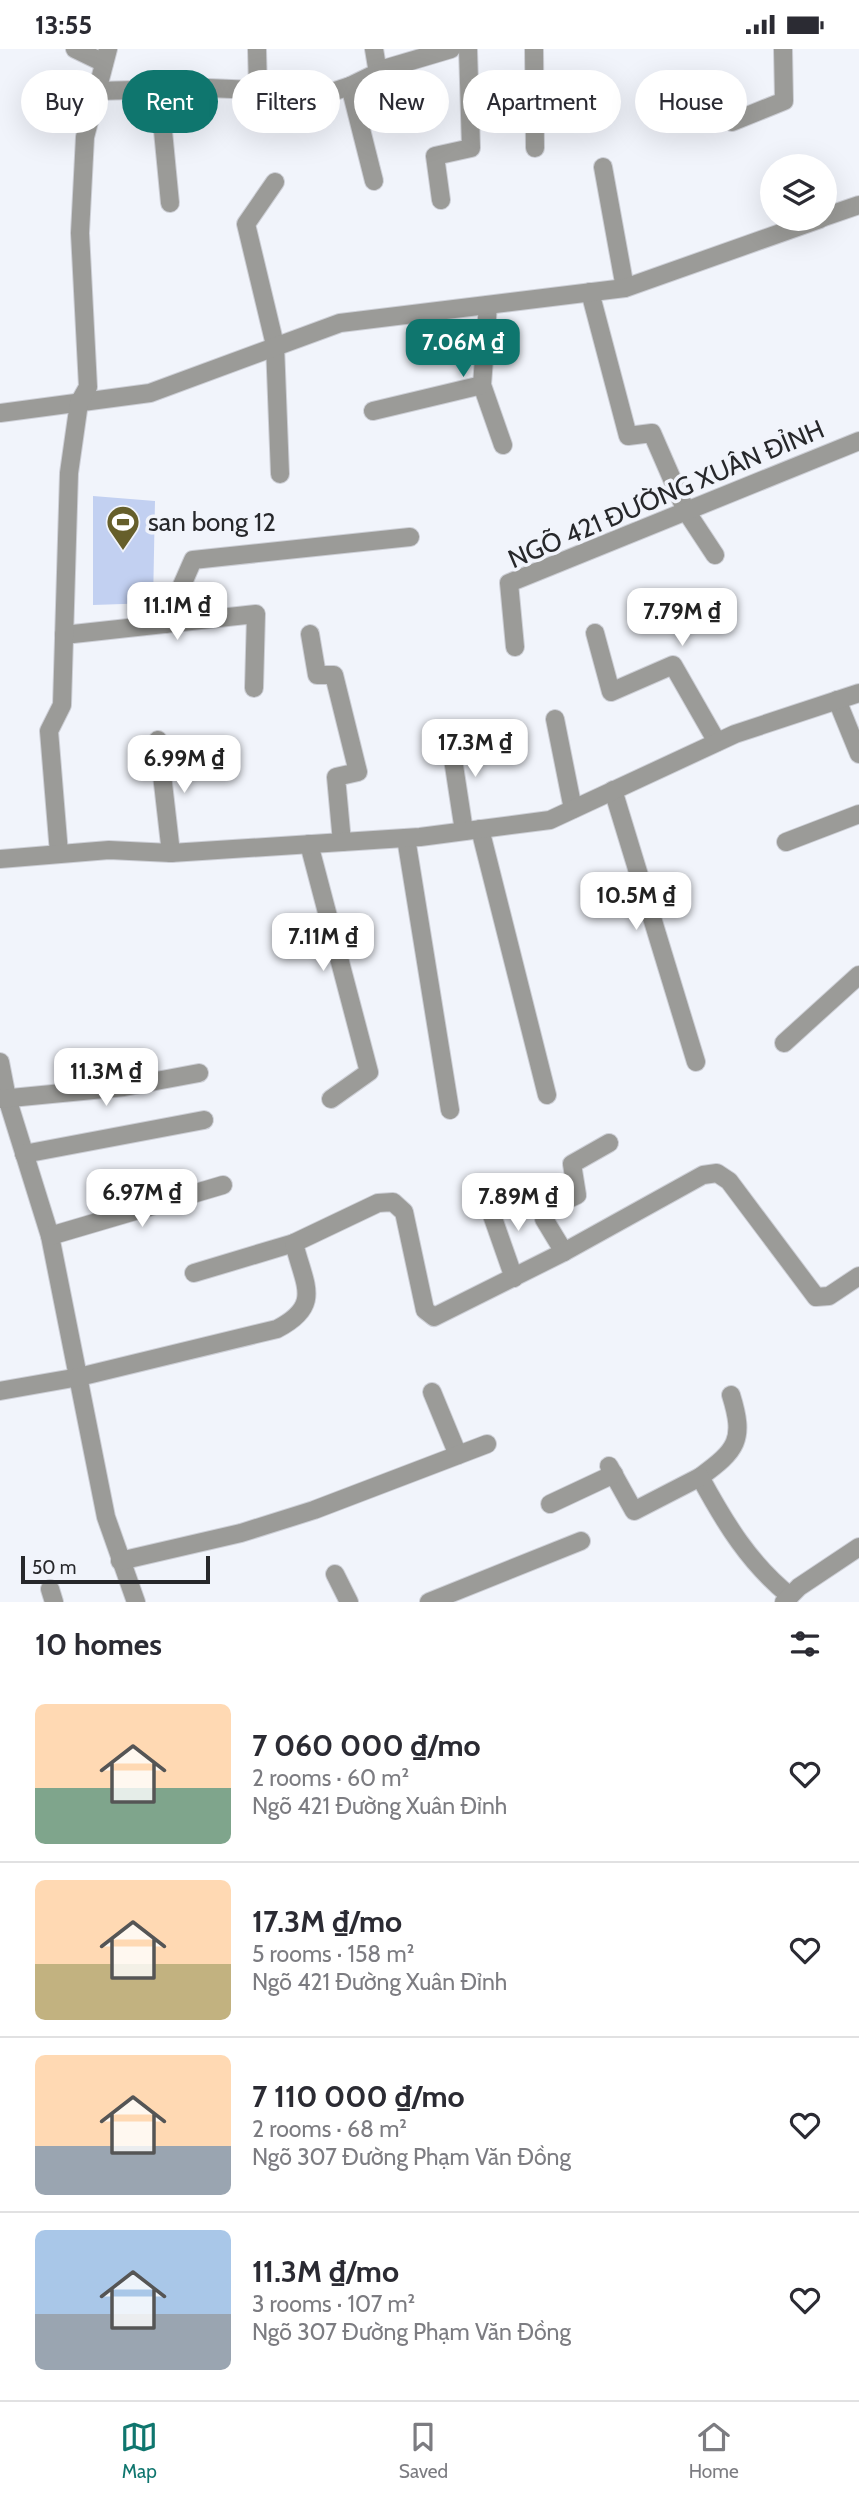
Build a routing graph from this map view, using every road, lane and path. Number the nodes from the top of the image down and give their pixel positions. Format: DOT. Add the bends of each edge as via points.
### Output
graph roads {
  1 [pos="75,49"];
  2 [pos="257,49"];
  3 [pos="374,49"];
  4 [pos="451,49"];
  5 [pos="468,49"];
  6 [pos="534,49"];
  7 [pos="783,49"];
  8 [pos="106,56"];
  9 [pos="258,70"];
  10 [pos="378,70"];
  11 [pos="387,70"];
  12 [pos="354,85"];
  13 [pos="351,86"];
  14 [pos="340,90"];
  15 [pos="747,116"];
  16 [pos="86,133"];
  17 [pos="163,133"];
  18 [pos="535,148"];
  19 [pos="603,167"];
  20 [pos="374,181"];
  21 [pos="275,182"];
  22 [pos="441,200"];
  23 [pos="170,203"];
  24 [pos="859,205"];
  25 [pos="837,213"];
  26 [pos="785,231"];
  27 [pos="625,288"];
  28 [pos="590,292"];
  29 [pos="488,305"];
  30 [pos="275,345"];
  31 [pos="482,386"];
  32 [pos="79,404"];
  33 [pos="373,411"];
  34 [pos="0,413"];
  35 [pos="859,442"];
  36 [pos="503,445"];
  37 [pos="280,474"];
  38 [pos="686,511"];
  39 [pos="410,537"];
  40 [pos="715,555"];
  41 [pos="165,624"];
  42 [pos="595,633"];
  43 [pos="310,634"];
  44 [pos="64,635"];
  45 [pos="515,647"];
  46 [pos="254,688"];
  47 [pos="859,693"];
  48 [pos="837,700"];
  49 [pos="555,719"];
  50 [pos="449,733"];
  51 [pos="158,740"];
  52 [pos="718,743"];
  53 [pos="859,754"];
  54 [pos="613,790"];
  55 [pos="573,809"];
  56 [pos="859,814"];
  57 [pos="472,830"];
  58 [pos="406,838"];
  59 [pos="342,842"];
  60 [pos="786,842"];
  61 [pos="309,844"];
  62 [pos="59,853"];
  63 [pos="170,853"];
  64 [pos="0,859"];
  65 [pos="859,975"];
  66 [pos="784,1043"];
  67 [pos="0,1062"];
  68 [pos="696,1062"];
  69 [pos="199,1073"];
  70 [pos="547,1095"];
  71 [pos="4,1099"];
  72 [pos="331,1100"];
  73 [pos="450,1110"];
  74 [pos="204,1120"];
  75 [pos="609,1143"];
  76 [pos="24,1154"];
  77 [pos="222,1185"];
  78 [pos="487,1201"];
  79 [pos="50,1236"];
  80 [pos="294,1243"];
  81 [pos="564,1252"];
  82 [pos="194,1273"];
  83 [pos="859,1276"];
  84 [pos="514,1278"];
  85 [pos="79,1377"];
  86 [pos="0,1391"];
  87 [pos="432,1392"];
  88 [pos="731,1395"];
  89 [pos="487,1444"];
  90 [pos="458,1455"];
  91 [pos="700,1477"];
  92 [pos="550,1504"];
  93 [pos="581,1541"];
  94 [pos="859,1547"];
  95 [pos="120,1561"];
  96 [pos="335,1573"];
  97 [pos="787,1599"];
  98 [pos="136,1602"];
  99 [pos="349,1602"];
  100 [pos="429,1602"];
  1 -- 8 [label="street"];
  2 -- 9 [label="street"];
  3 -- 10 [label="street"];
  4 -- 11 [label="street"];
  5 -- 22 [label="street" via="471,148 435,156"];
  6 -- 18 [label="street"];
  7 -- 15 [label="street" via="784,101"];
  12 -- 13 [label="street"];
  13 -- 14 [label="street"];
  13 -- 20 [label="street"];
  16 -- 32 [label="street" via="80,233 88,387"];
  17 -- 23 [label="street"];
  19 -- 27 [label="street"];
  21 -- 30 [label="street" via="246,224"];
  24 -- 25 [label="street"];
  26 -- 27 [label="street"];
  27 -- 28 [label="street"];
  28 -- 29 [label="street"];
  28 -- 38 [label="street" via="628,436 653,433"];
  29 -- 30 [label="street" via="340,323"];
  29 -- 31 [label="street"];
  30 -- 32 [label="street" via="150,393"];
  30 -- 37 [label="street"];
  31 -- 33 [label="street"];
  31 -- 36 [label="street"];
  32 -- 34 [label="street"];
  32 -- 44 [label="street" via="69,473"];
  35 -- 38 [label="street, NGÕ 421 ĐƯỜNG XUÂN ĐỈNH"];
  38 -- 40 [label="street"];
  38 -- 45 [label="street, NGÕ 421 ĐƯỜNG XUÂN ĐỈNH" via="509,583"];
  39 -- 41 [label="street" via="193,560"];
  41 -- 44 [label="street"];
  41 -- 46 [label="street" via="256,614"];
  42 -- 52 [label="street" via="611,692 673,665"];
  43 -- 59 [label="street" via="317,675 334,675 358,772 335,777"];
  44 -- 62 [label="street" via="62,705 49,731"];
  47 -- 48 [label="street"];
  48 -- 52 [label="street"];
  48 -- 53 [label="street"];
  49 -- 55 [label="street"];
  50 -- 57 [label="street"];
  51 -- 63 [label="street"];
  52 -- 54 [label="street"];
  54 -- 55 [label="street"];
  54 -- 68 [label="street"];
  55 -- 57 [label="street" via="550,820"];
  56 -- 60 [label="street"];
  57 -- 58 [label="street"];
  57 -- 70 [label="street"];
  58 -- 59 [label="street"];
  58 -- 73 [label="street"];
  59 -- 61 [label="street"];
  61 -- 63 [label="street"];
  61 -- 72 [label="street" via="369,1072"];
  62 -- 63 [label="street"];
  62 -- 64 [label="street"];
  65 -- 66 [label="street"];
  67 -- 71 [label="street"];
  69 -- 71 [label="street" via="124,1087"];
  71 -- 76 [label="street"];
  74 -- 76 [label="street"];
  75 -- 81 [label="street" via="572,1164 577,1195 545,1210 544,1219"];
  76 -- 79 [label="street"];
  77 -- 79 [label="street"];
  78 -- 84 [label="street"];
  79 -- 85 [label="street"];
  80 -- 82 [label="street"];
  80 -- 84 [label="street" via="378,1203 393,1202 404,1212 428,1313 433,1317"];
  80 -- 85 [label="street" via="306,1292 306,1306 298,1318 277,1329"];
  81 -- 83 [label="street" via="703,1175 718,1173 729,1181 816,1297 829,1296"];
  81 -- 84 [label="street"];
  85 -- 86 [label="street"];
  85 -- 95 [label="street" via="106,1517"];
  87 -- 90 [label="street"];
  88 -- 91 [label="street" via="740,1423 734,1446 724,1460"];
  89 -- 90 [label="street"];
  90 -- 95 [label="street" via="241,1533"];
  91 -- 92 [label="street" via="634,1511 611,1470"];
  91 -- 97 [label="street" via="747,1555"];
  93 -- 100 [label="street"];
  94 -- 97 [label="street"];
  95 -- 98 [label="street"];
  96 -- 99 [label="street"];
}
